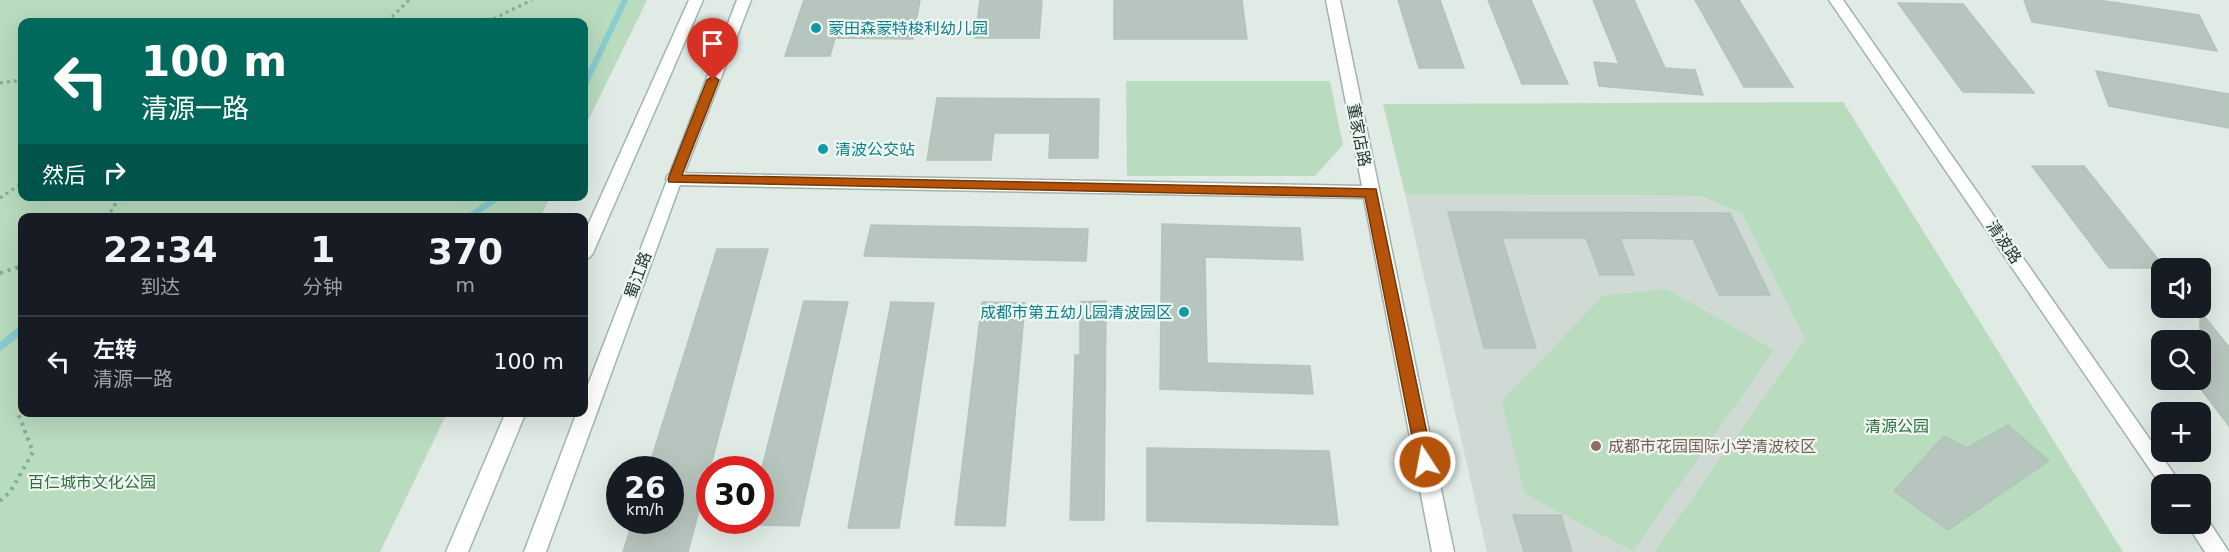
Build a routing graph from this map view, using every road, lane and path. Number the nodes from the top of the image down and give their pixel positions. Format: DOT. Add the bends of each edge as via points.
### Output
graph roads {
  1 [pos="409,0"];
  2 [pos="532,0"];
  3 [pos="696,0"];
  4 [pos="744,0"];
  5 [pos="1332,0"];
  6 [pos="1836,0"];
  7 [pos="391,18"];
  8 [pos="495,18"];
  9 [pos="18,81"];
  10 [pos="0,83"];
  11 [pos="674,179"];
  12 [pos="18,186"];
  13 [pos="1371,192"];
  14 [pos="0,198"];
  15 [pos="588,244"];
  16 [pos="18,267"];
  17 [pos="0,273"];
  18 [pos="588,410"];
  19 [pos="20,417"];
  20 [pos="514,417"];
  21 [pos="585,417"];
  22 [pos="2164,474"];
  23 [pos="0,501"];
  24 [pos="2205,534"];
  25 [pos="457,552"];
  26 [pos="535,552"];
  27 [pos="1443,552"];
  28 [pos="2218,552"];
  1 -- 7 [label="path"];
  2 -- 8 [label="path"];
  3 -- 15 [label="street"];
  4 -- 11 [label="street, 蜀江路"];
  5 -- 13 [label="street, 董家店路"];
  6 -- 22 [label="street, 清波路"];
  9 -- 10 [label="path"];
  11 -- 13 [label="street"];
  11 -- 18 [label="street, 蜀江路"];
  12 -- 14 [label="path"];
  13 -- 27 [label="street, 董家店路"];
  16 -- 17 [label="path"];
  19 -- 23 [label="path" via="33,452 10,492"];
  20 -- 25 [label="street"];
  21 -- 26 [label="street, 蜀江路"];
  24 -- 28 [label="street"];
}
